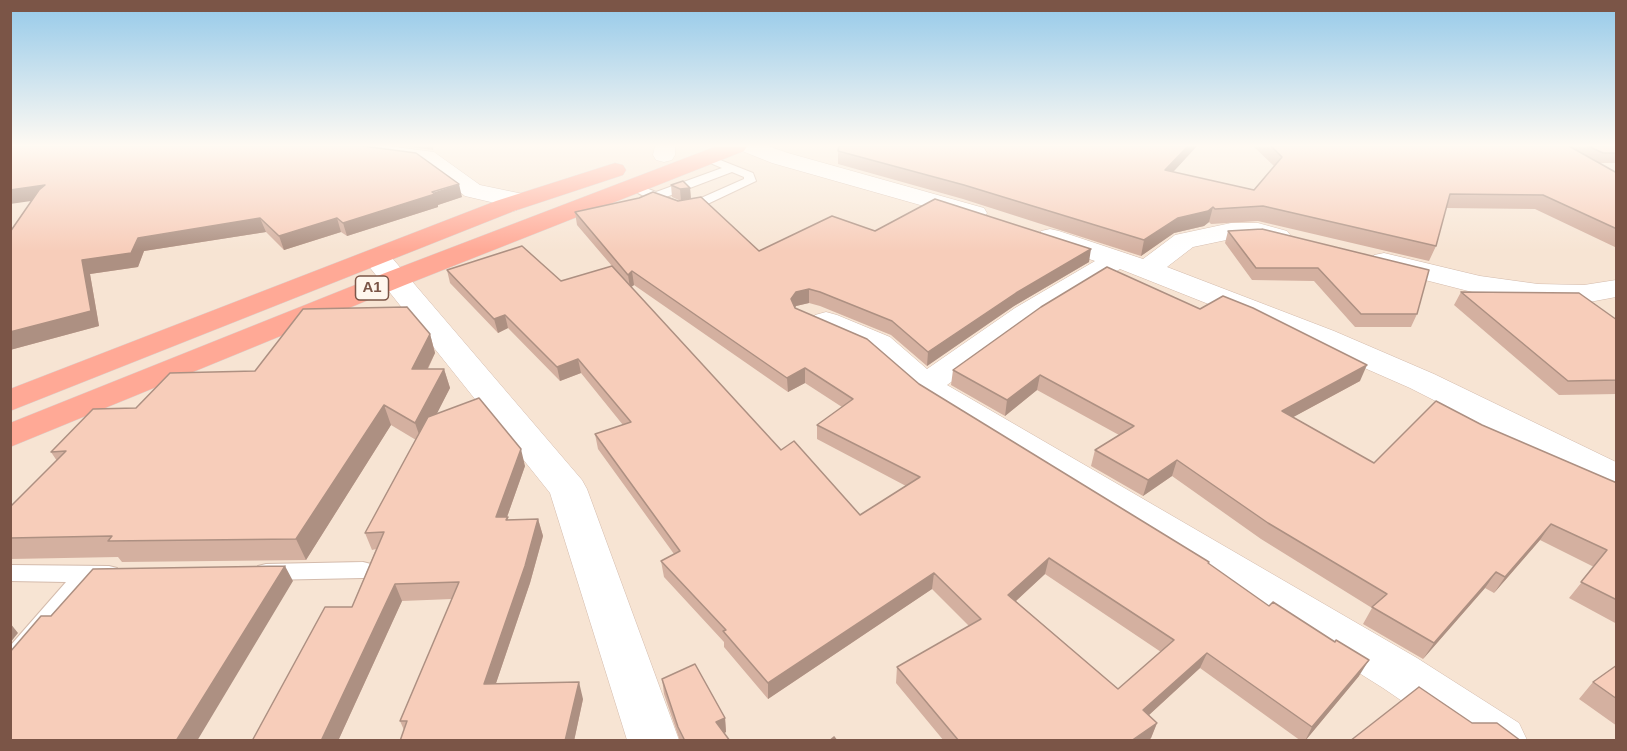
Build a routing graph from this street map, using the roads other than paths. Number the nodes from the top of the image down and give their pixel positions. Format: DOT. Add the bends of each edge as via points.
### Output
graph roads {
  1 [pos="459,181"];
  2 [pos="584,181"];
  3 [pos="653,181"];
  4 [pos="671,181"];
  5 [pos="750,181"];
  6 [pos="860,181"];
  7 [pos="643,192"];
  8 [pos="505,206"];
  9 [pos="996,220"];
  10 [pos="1027,230"];
  11 [pos="1303,242"];
  12 [pos="1359,255"];
  13 [pos="1131,265"];
  14 [pos="386,268"];
  15 [pos="1617,289"];
  16 [pos="808,314"];
  17 [pos="931,390"];
  18 [pos="10,401"];
  19 [pos="10,436"];
  20 [pos="1617,477"];
  21 [pos="363,570"];
  22 [pos="247,572"];
  23 [pos="10,573"];
  24 [pos="85,574"];
  25 [pos="131,574"];
  26 [pos="10,664"];
  27 [pos="653,741"];
  28 [pos="1501,741"];
  1 -- 8 [label="street" via="473,191 519,200"];
  2 -- 8 [label="highway, A1"];
  3 -- 7 [label="highway, A1"];
  4 -- 7 [label="lane"];
  5 -- 7 [label="lane" via="690,207 675,207"];
  6 -- 9 [label="street"];
  7 -- 14 [label="highway, A1"];
  8 -- 14 [label="highway, A1"];
  10 -- 13 [label="street"];
  11 -- 13 [label="street" via="1257,231 1231,231 1184,241"];
  12 -- 15 [label="street" via="1480,285 1538,293 1584,294"];
  13 -- 17 [label="street" via="1026,314 934,379 928,384"];
  13 -- 20 [label="street" via="1422,381"];
  14 -- 18 [label="highway, A1"];
  14 -- 19 [label="highway, A1"];
  14 -- 27 [label="street" via="568,489"];
  16 -- 17 [label="street" via="879,344"];
  17 -- 28 [label="street" via="1400,673"];
  21 -- 22 [label="lane"];
  23 -- 24 [label="lane"];
  24 -- 25 [label="lane"];
  24 -- 26 [label="lane"];
}
